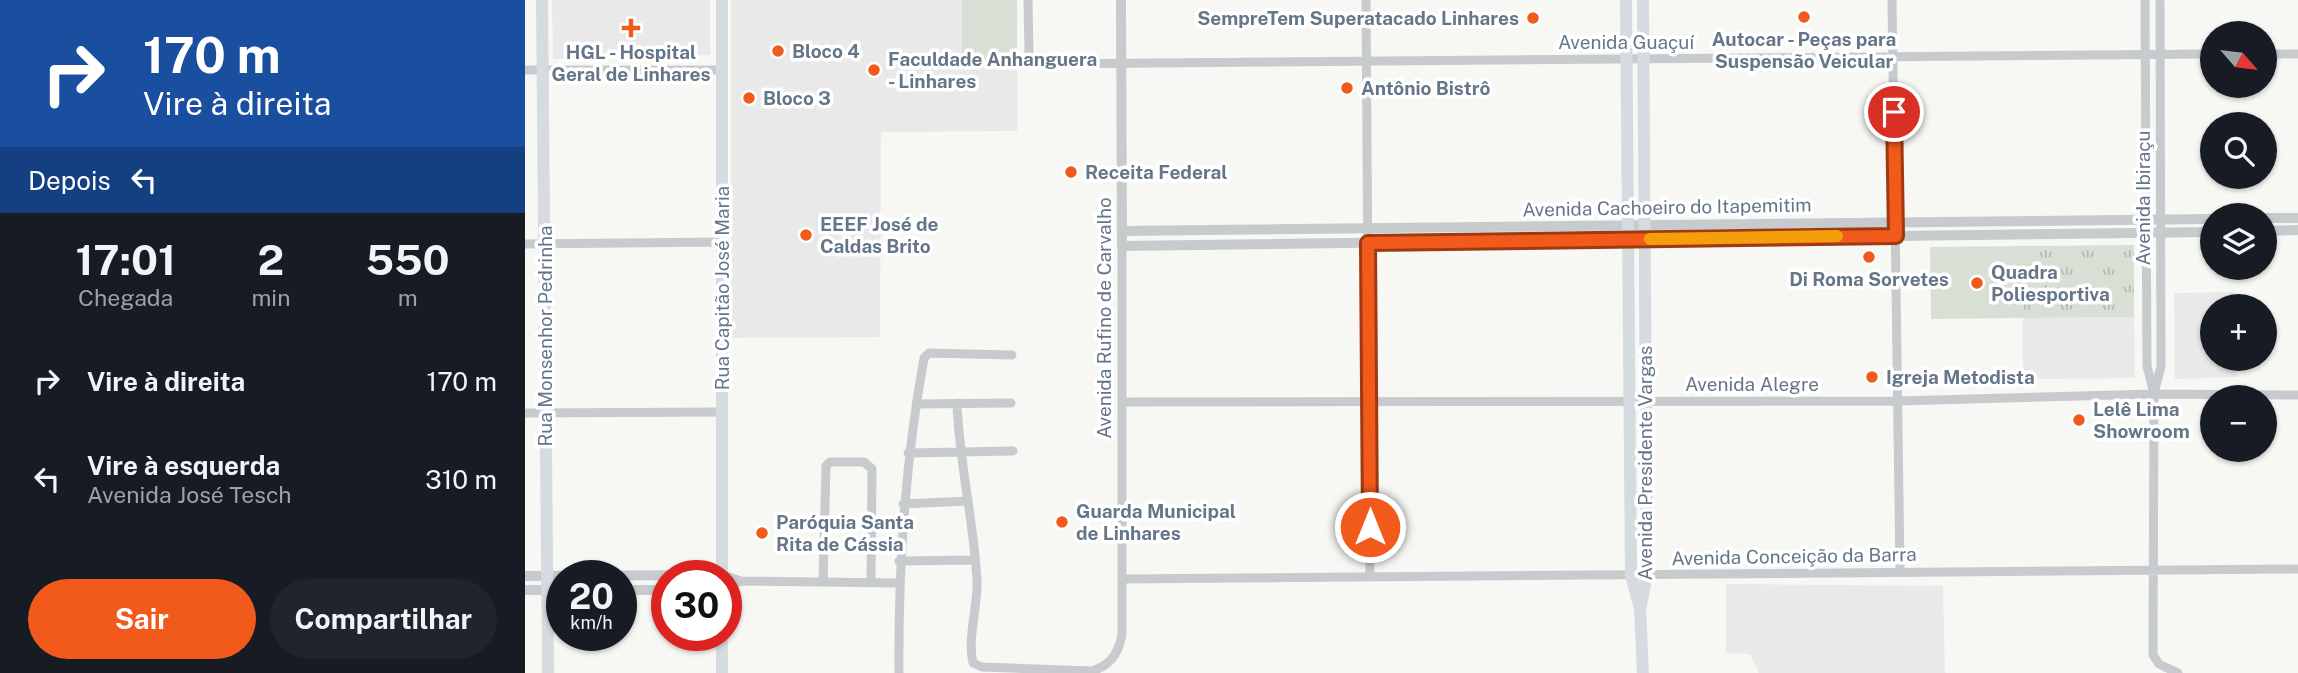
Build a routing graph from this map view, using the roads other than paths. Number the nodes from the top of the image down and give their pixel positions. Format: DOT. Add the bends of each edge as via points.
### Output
graph roads {
  1 [pos="542,0"];
  2 [pos="722,0"];
  3 [pos="1028,0"];
  4 [pos="1121,0"];
  5 [pos="1366,0"];
  6 [pos="1626,0"];
  7 [pos="1643,0"];
  8 [pos="1892,0"];
  9 [pos="2145,0"];
  10 [pos="2160,0"];
  11 [pos="2200,54"];
  12 [pos="2277,54"];
  13 [pos="2298,54"];
  14 [pos="2145,55"];
  15 [pos="2161,55"];
  16 [pos="1893,57"];
  17 [pos="1627,59"];
  18 [pos="1644,59"];
  19 [pos="1367,61"];
  20 [pos="1121,63"];
  21 [pos="722,69"];
  22 [pos="525,70"];
  23 [pos="543,70"];
  24 [pos="2277,218"];
  25 [pos="2298,218"];
  26 [pos="2146,219"];
  27 [pos="2161,219"];
  28 [pos="2200,219"];
  29 [pos="1895,222"];
  30 [pos="1628,225"];
  31 [pos="1645,225"];
  32 [pos="1368,228"];
  33 [pos="2298,230"];
  34 [pos="1122,231"];
  35 [pos="2277,231"];
  36 [pos="2146,232"];
  37 [pos="2161,232"];
  38 [pos="2200,232"];
  39 [pos="1896,236"];
  40 [pos="1628,239"];
  41 [pos="1645,239"];
  42 [pos="722,242"];
  43 [pos="544,243"];
  44 [pos="1368,243"];
  45 [pos="525,244"];
  46 [pos="1122,246"];
  47 [pos="1012,355"];
  48 [pos="2154,394"];
  49 [pos="2298,395"];
  50 [pos="1898,401"];
  51 [pos="1122,402"];
  52 [pos="1630,402"];
  53 [pos="1646,402"];
  54 [pos="957,403"];
  55 [pos="1011,403"];
  56 [pos="916,404"];
  57 [pos="1369,404"];
  58 [pos="722,412"];
  59 [pos="525,413"];
  60 [pos="546,413"];
  61 [pos="1013,451"];
  62 [pos="908,453"];
  63 [pos="959,453"];
  64 [pos="968,501"];
  65 [pos="903,504"];
  66 [pos="547,560"];
  67 [pos="724,560"];
  68 [pos="974,560"];
  69 [pos="899,561"];
  70 [pos="2298,569"];
  71 [pos="2152,570"];
  72 [pos="1900,572"];
  73 [pos="1647,574"];
  74 [pos="546,575"];
  75 [pos="1631,575"];
  76 [pos="525,576"];
  77 [pos="1370,576"];
  78 [pos="1122,579"];
  79 [pos="742,581"];
  80 [pos="823,582"];
  81 [pos="871,583"];
  82 [pos="898,583"];
  83 [pos="525,590"];
  84 [pos="546,590"];
  85 [pos="1640,609"];
  86 [pos="548,651"];
  87 [pos="722,651"];
  88 [pos="548,673"];
  89 [pos="722,673"];
  90 [pos="899,673"];
  91 [pos="1643,673"];
  92 [pos="2178,673"];
  1 -- 23 [label="main road, Rua Monsenhor Pedrinha"];
  2 -- 21 [label="main road, Rua Capitão José Maria"];
  3 -- 20 [label="street, Avenida Guaçuí" via="1029,54 1040,64"];
  4 -- 20 [label="street, Avenida Rufino de Carvalho"];
  5 -- 19 [label="street"];
  6 -- 17 [label="main road, Avenida Presidente Vargas"];
  7 -- 18 [label="main road, Avenida Presidente Vargas"];
  8 -- 16 [label="street"];
  9 -- 14 [label="street, Avenida Ibiraçu"];
  10 -- 15 [label="street, Avenida Ibiraçu"];
  11 -- 15 [label="street, Avenida Guaçuí"];
  12 -- 13 [label="street"];
  14 -- 15 [label="street, Avenida Guaçuí"];
  14 -- 16 [label="street, Avenida Guaçuí"];
  14 -- 26 [label="street, Avenida Ibiraçu"];
  15 -- 27 [label="street, Avenida Ibiraçu"];
  16 -- 18 [label="street, Avenida Guaçuí"];
  16 -- 29 [label="street"];
  17 -- 18 [label="street, Avenida Guaçuí"];
  17 -- 19 [label="street, Avenida Guaçuí"];
  17 -- 30 [label="main road, Avenida Presidente Vargas"];
  18 -- 31 [label="main road, Avenida Presidente Vargas"];
  19 -- 20 [label="street, Avenida Guaçuí"];
  19 -- 32 [label="street"];
  20 -- 34 [label="street, Avenida Rufino de Carvalho"];
  21 -- 23 [label="street"];
  21 -- 42 [label="main road, Rua Capitão José Maria"];
  22 -- 23 [label="street"];
  23 -- 43 [label="main road, Rua Monsenhor Pedrinha"];
  24 -- 25 [label="street"];
  26 -- 27 [label="street, Avenida Cachoeiro do Itapemitim"];
  26 -- 29 [label="street, Avenida Cachoeiro do Itapemitim"];
  26 -- 36 [label="street, Avenida Ibiraçu"];
  27 -- 28 [label="street, Avenida Cachoeiro do Itapemitim"];
  27 -- 37 [label="street, Avenida Ibiraçu"];
  29 -- 31 [label="street, Avenida Cachoeiro do Itapemitim"];
  29 -- 39 [label="street"];
  30 -- 31 [label="street, Avenida Cachoeiro do Itapemitim"];
  30 -- 32 [label="street, Avenida Cachoeiro do Itapemitim"];
  30 -- 40 [label="main road, Avenida Presidente Vargas"];
  31 -- 41 [label="main road, Avenida Presidente Vargas"];
  32 -- 34 [label="street, Avenida Cachoeiro do Itapemitim"];
  32 -- 44 [label="street"];
  33 -- 35 [label="street"];
  34 -- 46 [label="street, Avenida Rufino de Carvalho"];
  36 -- 37 [label="street"];
  36 -- 39 [label="street"];
  36 -- 48 [label="street, Avenida Ibiraçu" via="2147,366"];
  37 -- 38 [label="street"];
  37 -- 48 [label="street, Avenida Ibiraçu" via="2161,366"];
  39 -- 41 [label="street"];
  39 -- 50 [label="street"];
  40 -- 41 [label="street"];
  40 -- 44 [label="street"];
  40 -- 52 [label="main road, Avenida Presidente Vargas"];
  41 -- 53 [label="main road, Avenida Presidente Vargas"];
  42 -- 43 [label="street"];
  42 -- 58 [label="main road, Rua Capitão José Maria"];
  43 -- 45 [label="street"];
  43 -- 60 [label="main road, Rua Monsenhor Pedrinha"];
  44 -- 46 [label="street"];
  44 -- 57 [label="street"];
  46 -- 51 [label="street, Avenida Rufino de Carvalho"];
  47 -- 56 [label="street" via="926,355"];
  48 -- 49 [label="street, Avenida Alegre"];
  48 -- 50 [label="street, Avenida Alegre"];
  48 -- 71 [label="street, Avenida Ibiraçu"];
  50 -- 53 [label="street, Avenida Alegre"];
  50 -- 72 [label="street"];
  51 -- 57 [label="street, Avenida Alegre"];
  51 -- 78 [label="street, Avenida Rufino de Carvalho"];
  52 -- 53 [label="street, Avenida Alegre"];
  52 -- 57 [label="street, Avenida Alegre"];
  52 -- 75 [label="main road, Avenida Presidente Vargas"];
  53 -- 73 [label="main road, Avenida Presidente Vargas"];
  54 -- 55 [label="street"];
  54 -- 56 [label="street"];
  54 -- 63 [label="street"];
  56 -- 62 [label="street"];
  57 -- 77 [label="street"];
  58 -- 60 [label="street"];
  58 -- 67 [label="main road, Rua Capitão José Maria"];
  59 -- 60 [label="street"];
  60 -- 66 [label="main road, Rua Monsenhor Pedrinha"];
  61 -- 63 [label="street"];
  62 -- 63 [label="street"];
  62 -- 65 [label="street"];
  63 -- 64 [label="street"];
  64 -- 65 [label="street"];
  64 -- 68 [label="street"];
  65 -- 69 [label="street"];
  68 -- 69 [label="street"];
  68 -- 78 [label="street, Avenida Rufino de Carvalho" via="977,590 972,658 976,665 1092,671 1112,660 1122,635"];
  69 -- 82 [label="street"];
  70 -- 71 [label="street, Avenida Conceição da Barra"];
  71 -- 72 [label="street, Avenida Conceição da Barra"];
  71 -- 92 [label="street, Avenida Ibiraçu" via="2155,660"];
  72 -- 73 [label="street, Avenida Conceição da Barra"];
  73 -- 75 [label="street, Avenida Conceição da Barra"];
  73 -- 85 [label="main road, Avenida Presidente Vargas"];
  74 -- 76 [label="street"];
  75 -- 77 [label="street, Avenida Conceição da Barra"];
  75 -- 85 [label="main road, Avenida Presidente Vargas"];
  77 -- 78 [label="street, Avenida Conceição da Barra"];
  79 -- 80 [label="street"];
  80 -- 81 [label="street"];
  80 -- 81 [label="street" via="825,469 830,462 864,462 871,466"];
  81 -- 82 [label="street"];
  82 -- 90 [label="street"];
  83 -- 84 [label="street"];
  85 -- 91 [label="main road"];
  86 -- 88 [label="main road, Rua Monsenhor Pedrinha"];
  87 -- 89 [label="main road"];
}
